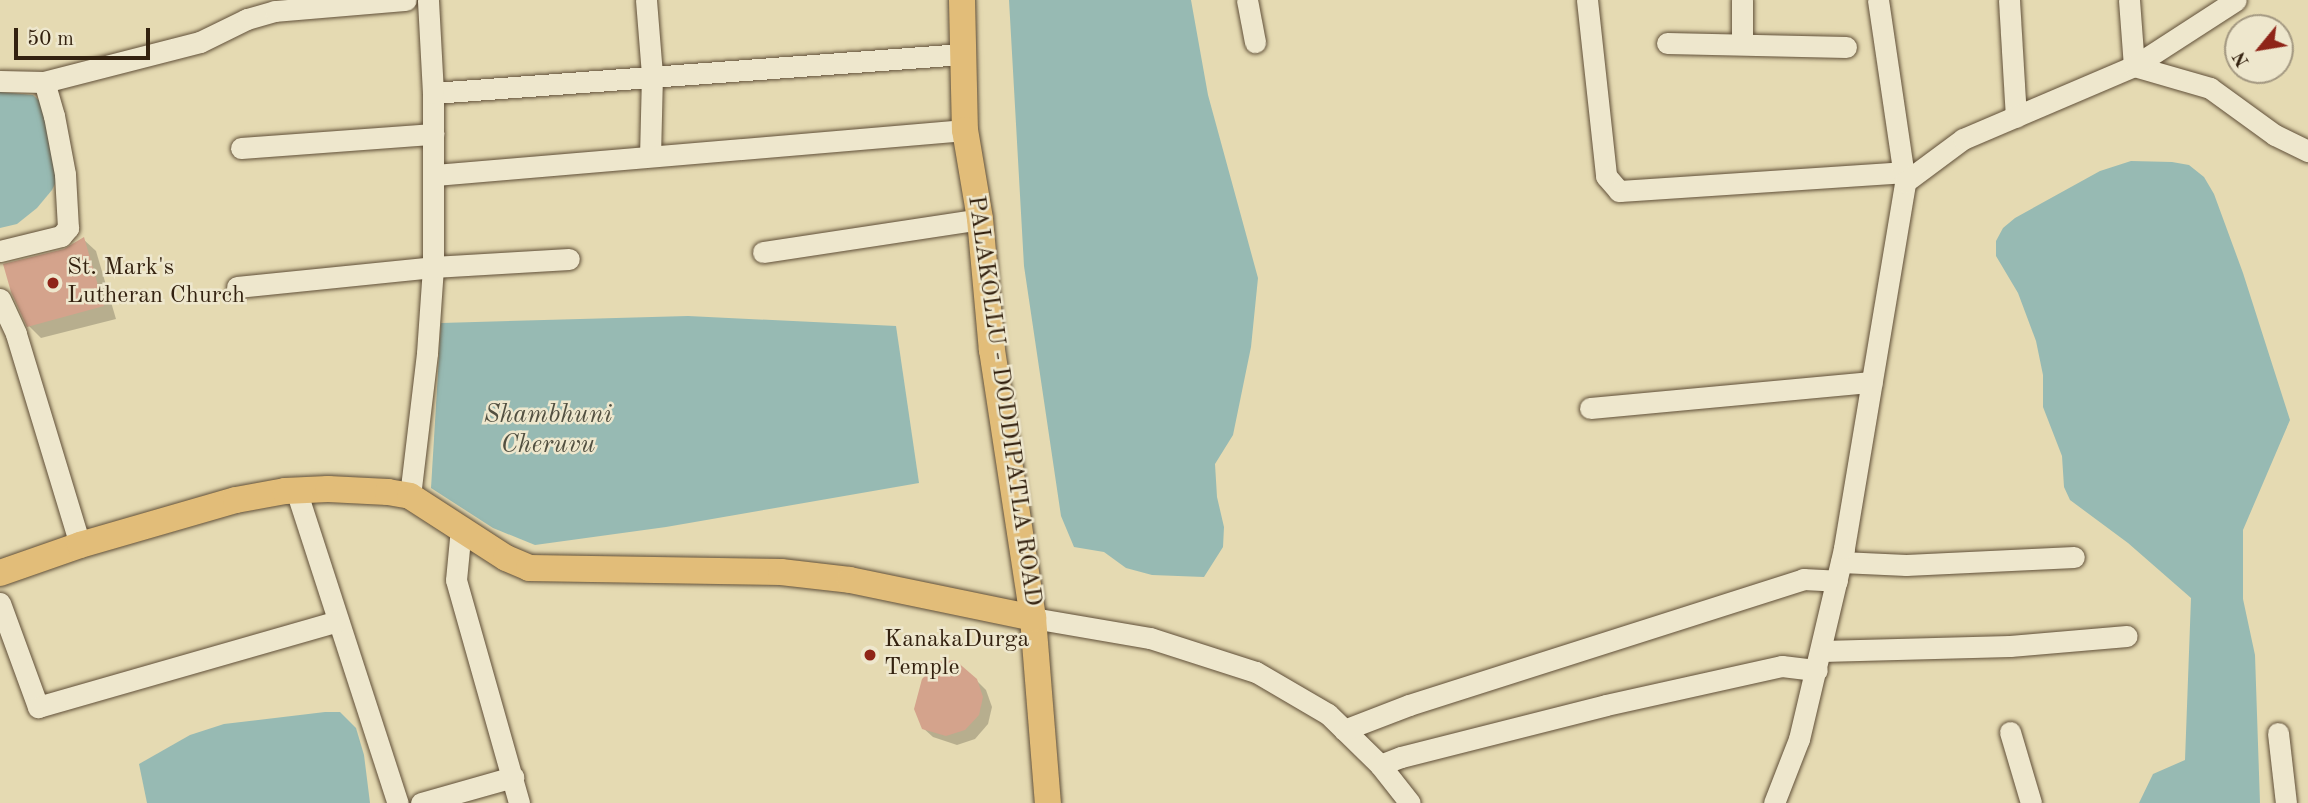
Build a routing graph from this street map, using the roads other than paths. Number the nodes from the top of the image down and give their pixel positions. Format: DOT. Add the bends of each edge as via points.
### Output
graph roads {
  1 [pos="405,0"];
  2 [pos="428,0"];
  3 [pos="646,0"];
  4 [pos="962,0"];
  5 [pos="1247,0"];
  6 [pos="1587,0"];
  7 [pos="1742,0"];
  8 [pos="1878,0"];
  9 [pos="2009,0"];
  10 [pos="2129,0"];
  11 [pos="2236,0"];
  12 [pos="338,2"];
  13 [pos="1255,42"];
  14 [pos="1667,43"];
  15 [pos="1742,44"];
  16 [pos="1846,47"];
  17 [pos="963,54"];
  18 [pos="2134,66"];
  19 [pos="652,75"];
  20 [pos="0,81"];
  21 [pos="44,82"];
  22 [pos="433,93"];
  23 [pos="2016,117"];
  24 [pos="965,130"];
  25 [pos="433,134"];
  26 [pos="241,148"];
  27 [pos="2308,151"];
  28 [pos="650,156"];
  29 [pos="435,175"];
  30 [pos="1904,177"];
  31 [pos="980,219"];
  32 [pos="0,251"];
  33 [pos="763,252"];
  34 [pos="569,258"];
  35 [pos="433,267"];
  36 [pos="237,287"];
  37 [pos="0,299"];
  38 [pos="8,336"];
  39 [pos="1872,382"];
  40 [pos="1590,408"];
  41 [pos="296,491"];
  42 [pos="410,496"];
  43 [pos="461,528"];
  44 [pos="80,545"];
  45 [pos="2074,557"];
  46 [pos="1839,572"];
  47 [pos="0,573"];
  48 [pos="0,603"];
  49 [pos="1033,618"];
  50 [pos="338,621"];
  51 [pos="2127,636"];
  52 [pos="1819,661"];
  53 [pos="1344,730"];
  54 [pos="2010,732"];
  55 [pos="2278,733"];
  56 [pos="1381,765"];
  57 [pos="513,777"];
  58 [pos="398,803"];
  59 [pos="421,803"];
  60 [pos="519,803"];
  61 [pos="1048,803"];
  62 [pos="1410,803"];
  63 [pos="1774,803"];
  64 [pos="2030,803"];
  65 [pos="2286,803"];
  1 -- 12 [label="street"];
  2 -- 22 [label="street"];
  3 -- 19 [label="street"];
  4 -- 17 [label="main road, PALAKOLLU - DODDIPATLA ROAD"];
  5 -- 13 [label="street"];
  6 -- 30 [label="street" via="1606,176 1619,191"];
  7 -- 15 [label="street"];
  8 -- 30 [label="street"];
  9 -- 23 [label="street"];
  10 -- 18 [label="street"];
  11 -- 18 [label="street"];
  12 -- 21 [label="street" via="275,11 200,42"];
  14 -- 15 [label="street"];
  15 -- 16 [label="street"];
  17 -- 19 [label="street"];
  17 -- 24 [label="main road, PALAKOLLU - DODDIPATLA ROAD"];
  18 -- 23 [label="street"];
  18 -- 27 [label="street" via="2210,88 2275,135"];
  19 -- 22 [label="street"];
  19 -- 28 [label="street"];
  20 -- 21 [label="street"];
  21 -- 32 [label="street" via="65,174 68,228 61,236"];
  22 -- 25 [label="street"];
  23 -- 30 [label="street" via="1963,139"];
  24 -- 28 [label="street"];
  24 -- 31 [label="main road, PALAKOLLU - DODDIPATLA ROAD"];
  25 -- 26 [label="street"];
  25 -- 29 [label="street"];
  28 -- 29 [label="street"];
  29 -- 35 [label="street"];
  30 -- 39 [label="street"];
  31 -- 33 [label="street"];
  31 -- 49 [label="main road, PALAKOLLU - DODDIPATLA ROAD" via="992,350"];
  34 -- 35 [label="street"];
  35 -- 36 [label="street"];
  35 -- 42 [label="street" via="428,353"];
  37 -- 38 [label="street"];
  38 -- 44 [label="street"];
  39 -- 40 [label="street"];
  39 -- 46 [label="street"];
  41 -- 42 [label="main road"];
  41 -- 44 [label="main road" via="236,500"];
  41 -- 50 [label="street"];
  42 -- 43 [label="main road"];
  43 -- 49 [label="main road" via="529,568 781,572 850,580"];
  43 -- 57 [label="street" via="456,580"];
  44 -- 47 [label="main road"];
  45 -- 46 [label="street"];
  46 -- 52 [label="street"];
  46 -- 53 [label="street" via="1803,579"];
  48 -- 50 [label="street" via="38,707"];
  49 -- 53 [label="street" via="1150,638 1256,672 1328,714"];
  49 -- 61 [label="main road, PALAKOLLU - DODDIPATLA ROAD"];
  50 -- 58 [label="street"];
  51 -- 52 [label="street"];
  52 -- 56 [label="street" via="1605,705"];
  52 -- 63 [label="street" via="1799,740"];
  53 -- 56 [label="street"];
  54 -- 64 [label="street"];
  55 -- 65 [label="street"];
  56 -- 62 [label="street"];
  57 -- 59 [label="street"];
  57 -- 60 [label="street"];
}
